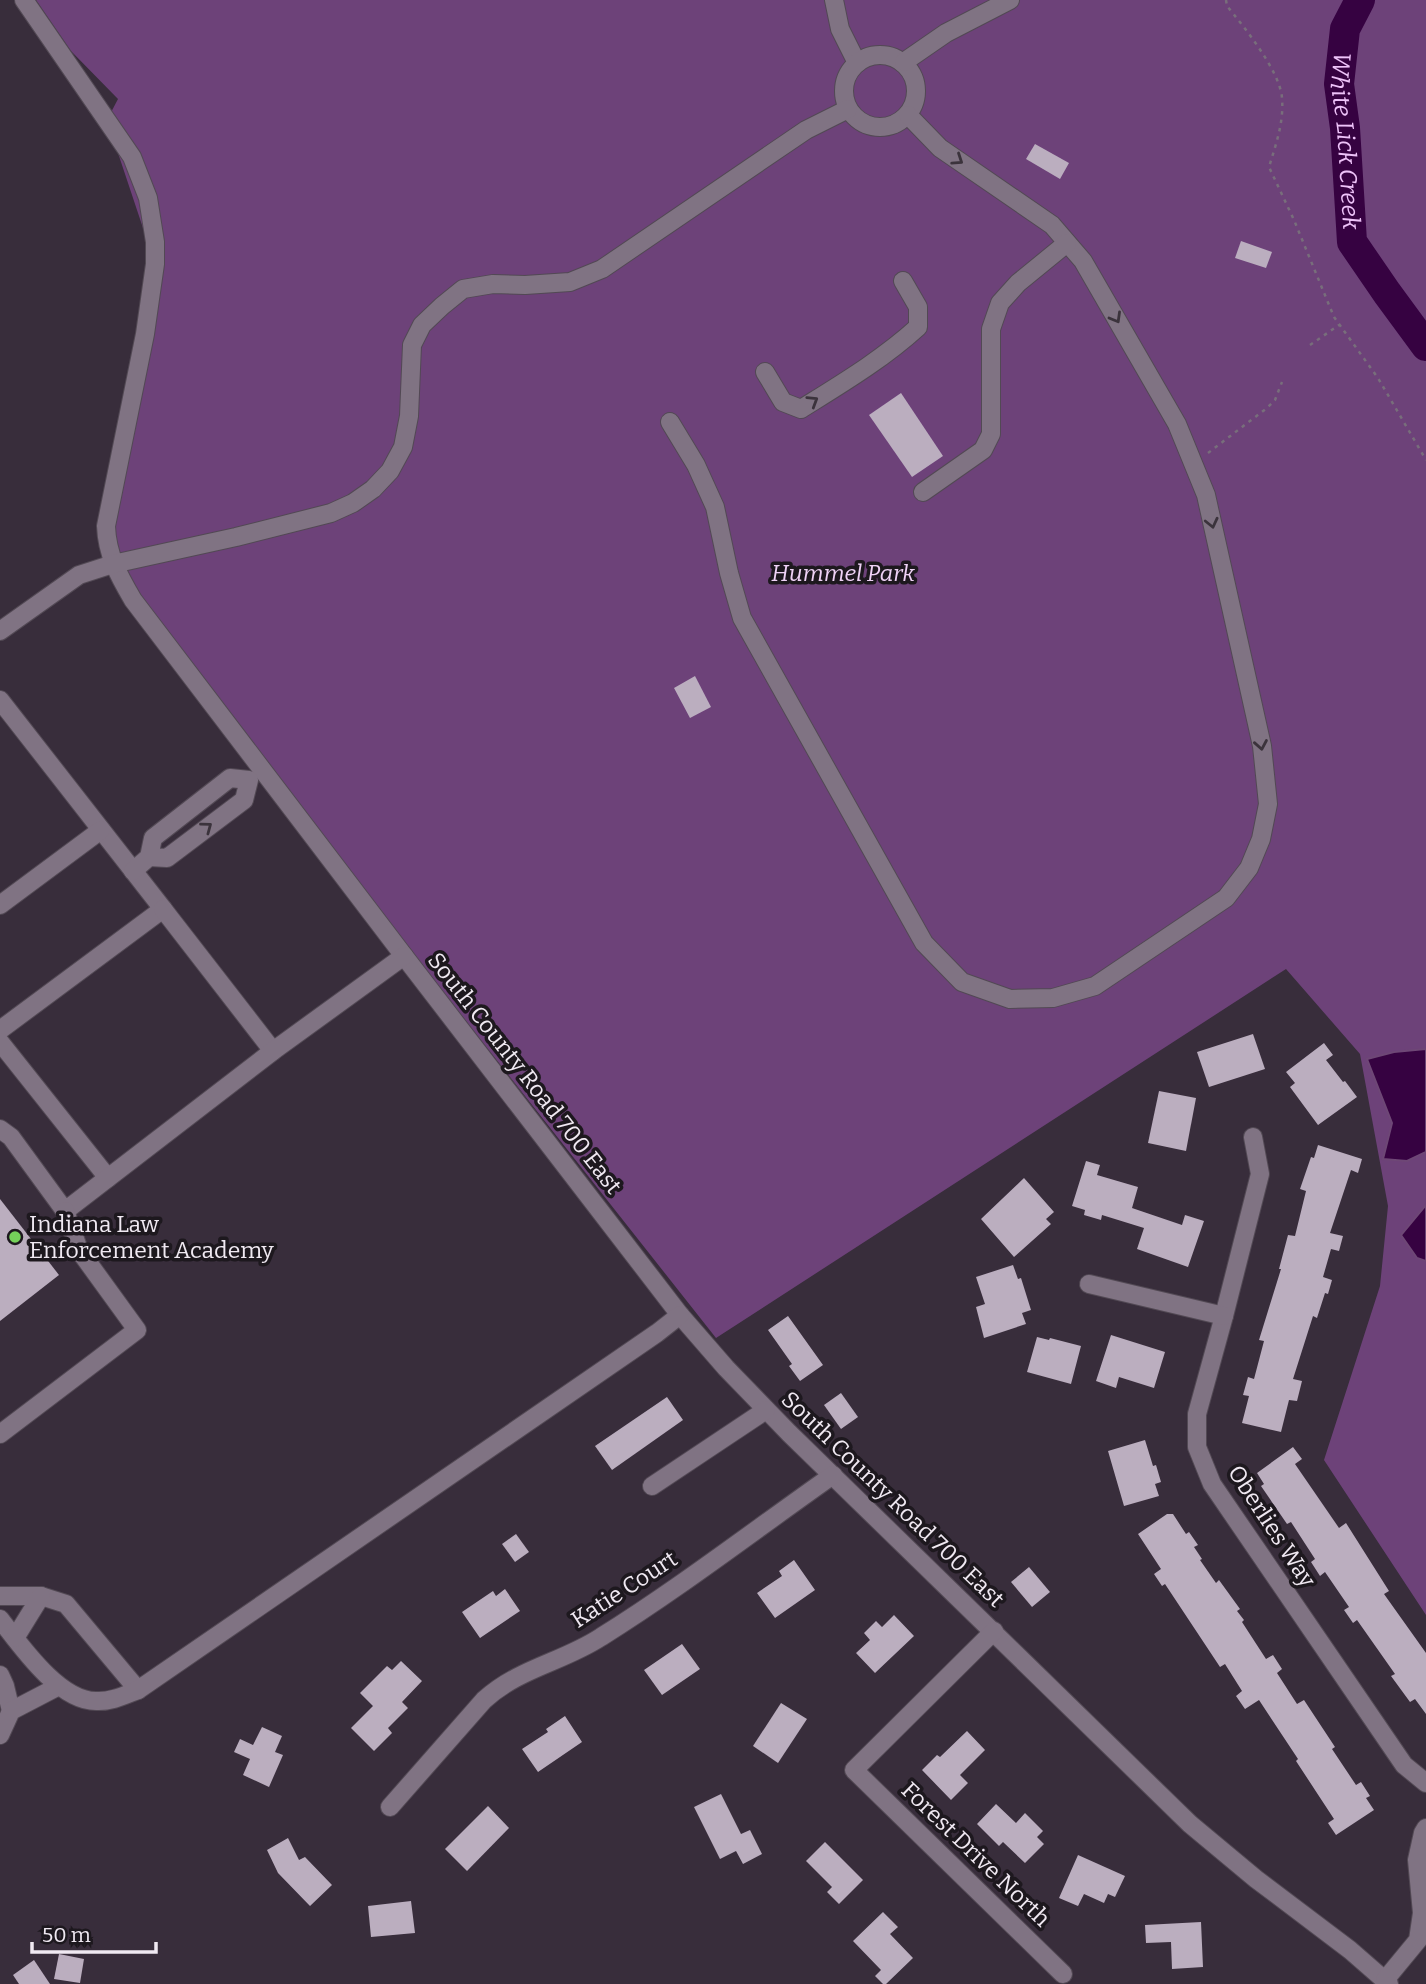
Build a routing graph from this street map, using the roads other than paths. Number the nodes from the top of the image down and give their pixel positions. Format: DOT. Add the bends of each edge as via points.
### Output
graph roads {
  1 [pos="24,0"];
  2 [pos="834,0"];
  3 [pos="1010,0"];
  4 [pos="904,62"];
  5 [pos="857,63"];
  6 [pos="848,108"];
  7 [pos="908,115"];
  8 [pos="1068,243"];
  9 [pos="903,281"];
  10 [pos="765,372"];
  11 [pos="673,427"];
  12 [pos="923,492"];
  13 [pos="113,564"];
  14 [pos="0,631"];
  15 [pos="0,700"];
  16 [pos="256,775"];
  17 [pos="101,830"];
  18 [pos="149,858"];
  19 [pos="133,871"];
  20 [pos="0,905"];
  21 [pos="163,909"];
  22 [pos="404,956"];
  23 [pos="0,1030"];
  24 [pos="0,1042"];
  25 [pos="273,1051"];
  26 [pos="0,1129"];
  27 [pos="1253,1137"];
  28 [pos="108,1178"];
  29 [pos="65,1211"];
  30 [pos="1089,1284"];
  31 [pos="680,1314"];
  32 [pos="1224,1316"];
  33 [pos="766,1410"];
  34 [pos="0,1434"];
  35 [pos="833,1475"];
  36 [pos="652,1486"];
  37 [pos="0,1596"];
  38 [pos="41,1597"];
  39 [pos="0,1619"];
  40 [pos="994,1631"];
  41 [pos="15,1639"];
  42 [pos="0,1675"];
  43 [pos="58,1686"];
  44 [pos="138,1690"];
  45 [pos="11,1711"];
  46 [pos="0,1735"];
  47 [pos="1426,1783"];
  48 [pos="390,1807"];
  49 [pos="1426,1828"];
  50 [pos="1063,1974"];
  51 [pos="1387,1982"];
  1 -- 13 [label="street, South County Road 700 East" via="132,157 152,220 153,281 145,334 106,519"];
  2 -- 5 [label="street" via="840,29"];
  3 -- 4 [label="street" via="946,33"];
  4 -- 5 [label="street" via="880,54"];
  4 -- 7 [label="street" via="912,72 917,94"];
  5 -- 6 [label="street" via="844,84"];
  6 -- 7 [label="street" via="855,118 876,127 888,127"];
  6 -- 13 [label="street" via="806,130 602,268 570,282 463,289 422,325 412,345 403,447 390,471 353,503 304,520"];
  7 -- 8 [label="street, one-way" via="940,148 1052,225"];
  8 -- 11 [label="street, one-way" via="1083,261 1177,424 1206,495 1262,746 1268,804 1249,868 1226,898 1095,986 1054,999 1010,999 962,982 923,943 742,618 715,507"];
  8 -- 12 [label="street" via="1000,303 991,329 991,433 983,450"];
  10 -- 9 [label="street, one-way" via="783,402 801,409 847,380 918,327 918,307"];
  13 -- 14 [label="street" via="79,575"];
  13 -- 16 [label="street, South County Road 700 East" via="133,600"];
  15 -- 17 [label="street"];
  18 -- 16 [label="street, one-way" via="167,858 244,800"];
  16 -- 18 [label="street" via="230,778 153,838"];
  16 -- 22 [label="street, South County Road 700 East"];
  17 -- 19 [label="street"];
  17 -- 20 [label="street"];
  18 -- 19 [label="street"];
  19 -- 21 [label="street"];
  21 -- 23 [label="street"];
  21 -- 25 [label="street"];
  22 -- 25 [label="street"];
  22 -- 31 [label="street, South County Road 700 East"];
  24 -- 28 [label="street"];
  25 -- 28 [label="street"];
  26 -- 29 [label="street" via="12,1137"];
  27 -- 32 [label="street, Oberlies Way" via="1260,1174"];
  28 -- 29 [label="street"];
  29 -- 34 [label="street" via="79,1250 137,1330"];
  30 -- 32 [label="street"];
  31 -- 33 [label="street, South County Road 700 East"];
  31 -- 44 [label="street"];
  32 -- 47 [label="street, Oberlies Way" via="1196,1415 1197,1447 1212,1484 1404,1765"];
  33 -- 35 [label="street, South County Road 700 East"];
  33 -- 36 [label="street"];
  35 -- 40 [label="street, South County Road 700 East"];
  35 -- 48 [label="street, Katie Court" via="598,1640 498,1687"];
  37 -- 38 [label="street"];
  38 -- 41 [label="street"];
  38 -- 44 [label="street" via="66,1604"];
  39 -- 41 [label="street"];
  40 -- 50 [label="street, Forest Drive North" via="854,1770"];
  40 -- 51 [label="street, South County Road 700 East" via="1190,1824"];
  41 -- 43 [label="street"];
  42 -- 45 [label="street"];
  43 -- 44 [label="street" via="95,1702"];
  43 -- 45 [label="street"];
  45 -- 46 [label="street"];
  49 -- 51 [label="street" via="1417,1860 1422,1913 1418,1940"];
}
